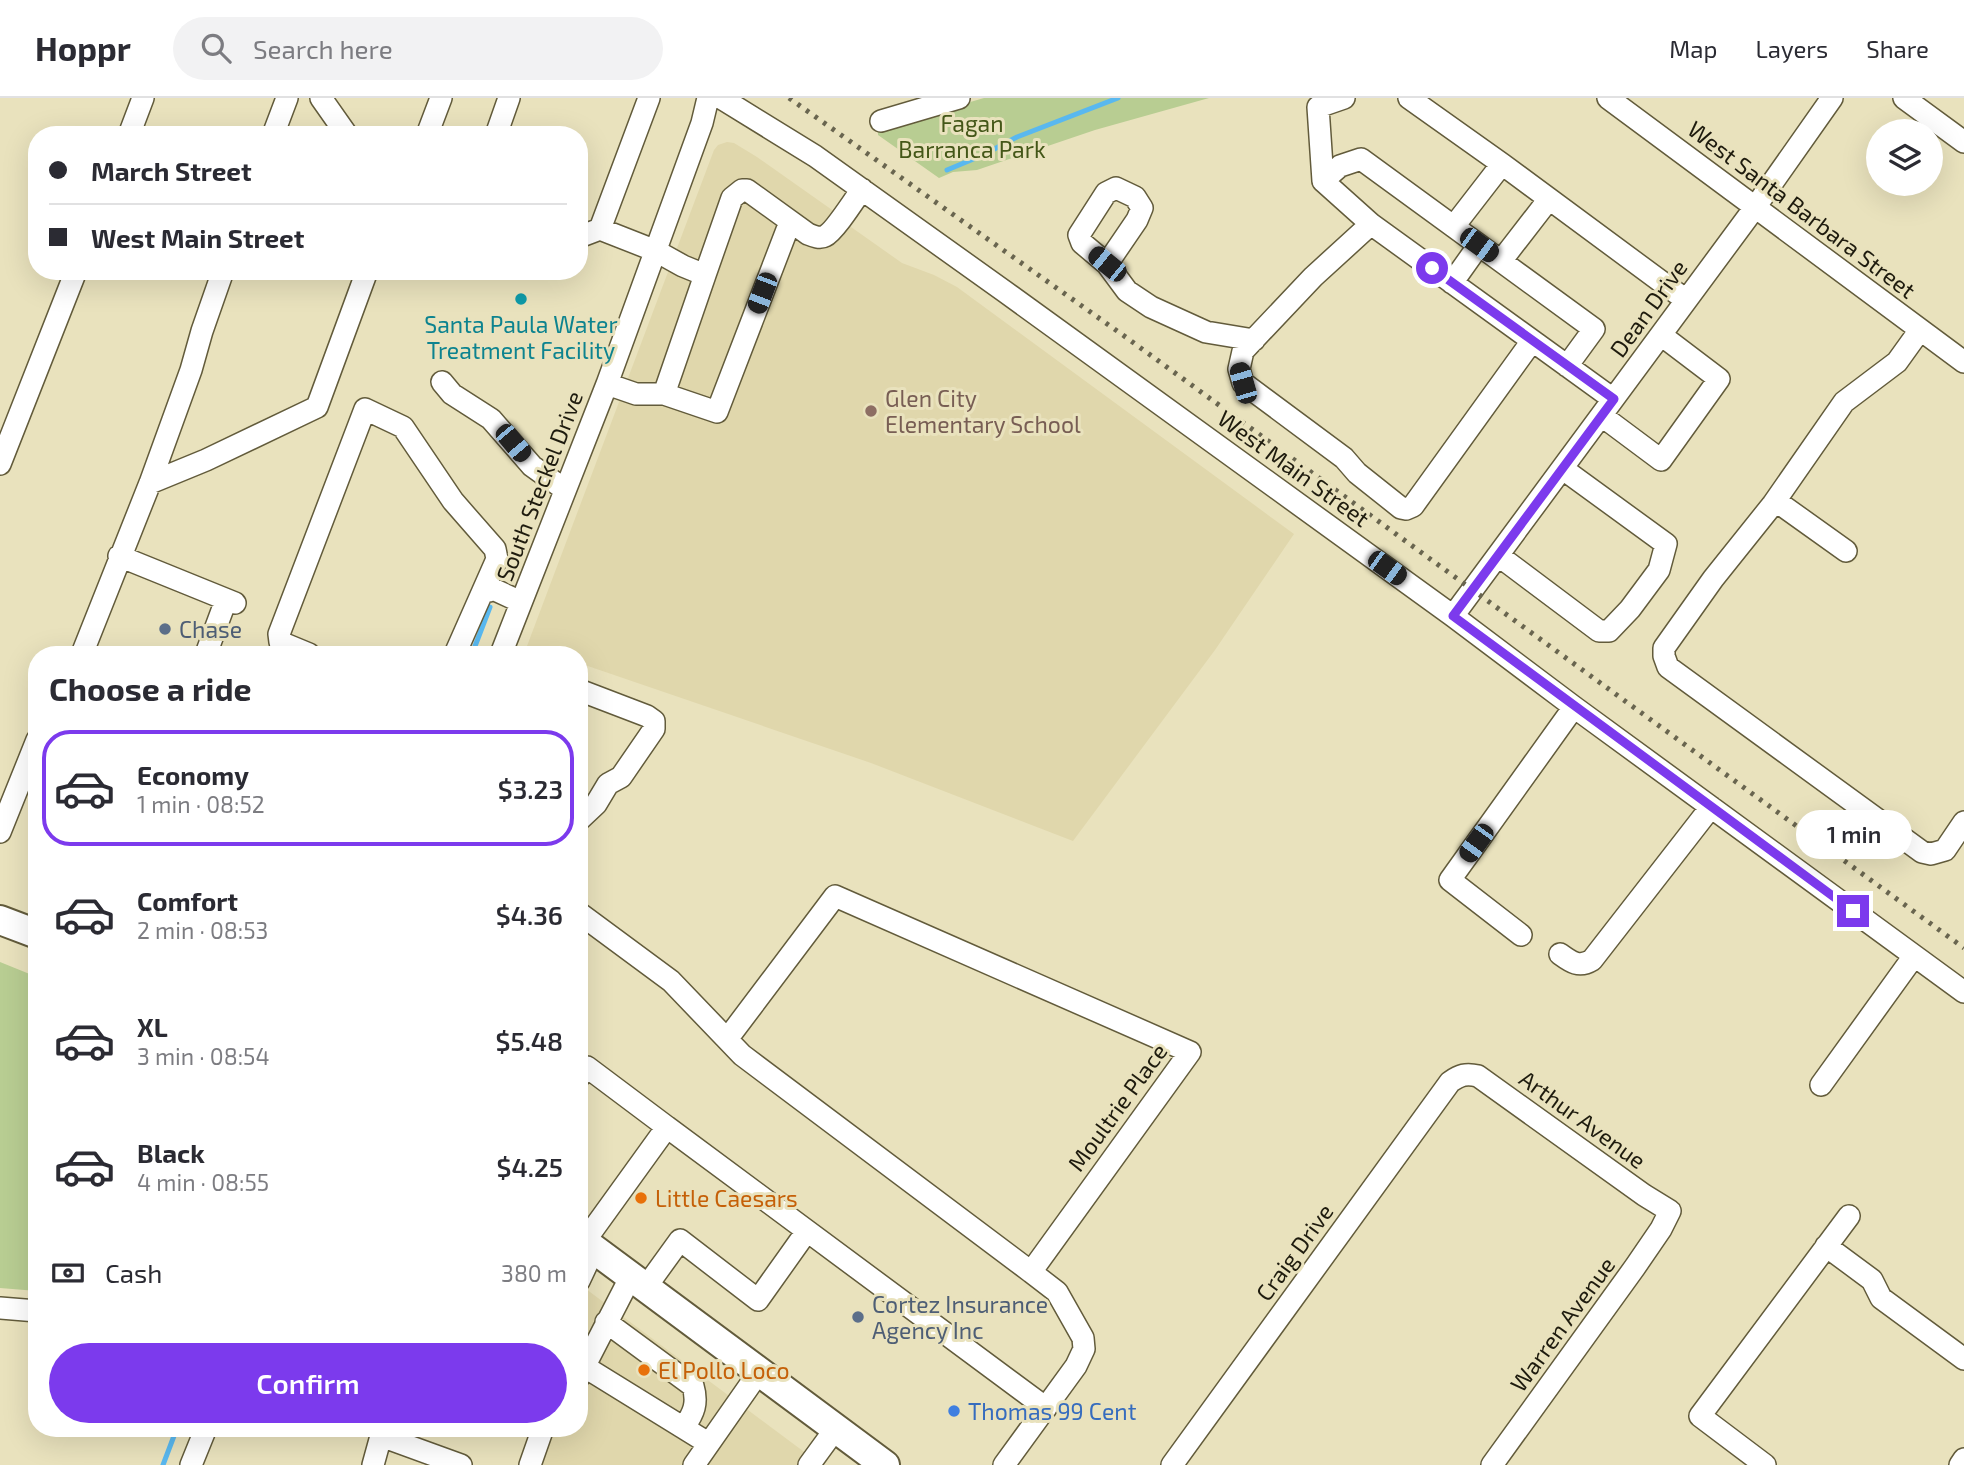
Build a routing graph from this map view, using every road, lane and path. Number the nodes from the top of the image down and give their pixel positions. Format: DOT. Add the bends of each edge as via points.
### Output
graph roads {
  1 [pos="143,98"];
  2 [pos="287,98"];
  3 [pos="321,98"];
  4 [pos="441,98"];
  5 [pos="509,98"];
  6 [pos="708,98"];
  7 [pos="721,98"];
  8 [pos="960,98"];
  9 [pos="1344,98"];
  10 [pos="1409,98"];
  11 [pos="1608,98"];
  12 [pos="1832,98"];
  13 [pos="1904,98"];
  14 [pos="648,99"];
  15 [pos="881,121"];
  16 [pos="133,126"];
  17 [pos="276,126"];
  18 [pos="341,126"];
  19 [pos="430,126"];
  20 [pos="499,126"];
  21 [pos="1964,142"];
  22 [pos="1502,164"];
  23 [pos="1323,181"];
  24 [pos="862,189"];
  25 [pos="1549,199"];
  26 [pos="1756,206"];
  27 [pos="790,222"];
  28 [pos="1371,224"];
  29 [pos="1454,226"];
  30 [pos="600,229"];
  31 [pos="588,234"];
  32 [pos="1479,245"];
  33 [pos="656,251"];
  34 [pos="1502,261"];
  35 [pos="1107,264"];
  36 [pos="705,275"];
  37 [pos="72,280"];
  38 [pos="220,280"];
  39 [pos="364,280"];
  40 [pos="1452,283"];
  41 [pos="1686,300"];
  42 [pos="1920,330"];
  43 [pos="1661,335"];
  44 [pos="1254,340"];
  45 [pos="1532,341"];
  46 [pos="1964,362"];
  47 [pos="1567,366"];
  48 [pos="442,382"];
  49 [pos="607,384"];
  50 [pos="664,394"];
  51 [pos="1608,407"];
  52 [pos="0,464"];
  53 [pos="1563,469"];
  54 [pos="150,483"];
  55 [pos="564,489"];
  56 [pos="1776,501"];
  57 [pos="1846,551"];
  58 [pos="119,556"];
  59 [pos="1499,556"];
  60 [pos="500,594"];
  61 [pos="1453,616"];
  62 [pos="85,646"];
  63 [pos="210,646"];
  64 [pos="290,646"];
  65 [pos="461,646"];
  66 [pos="501,646"];
  67 [pos="588,693"];
  68 [pos="1574,707"];
  69 [pos="28,762"];
  70 [pos="588,800"];
  71 [pos="1711,807"];
  72 [pos="1964,822"];
  73 [pos="0,832"];
  74 [pos="0,920"];
  75 [pos="588,920"];
  76 [pos="28,931"];
  77 [pos="1521,936"];
  78 [pos="1560,954"];
  79 [pos="1914,956"];
  80 [pos="1964,992"];
  81 [pos="727,1038"];
  82 [pos="588,1068"];
  83 [pos="1464,1074"];
  84 [pos="1821,1085"];
  85 [pos="667,1127"];
  86 [pos="1670,1211"];
  87 [pos="1849,1216"];
  88 [pos="807,1231"];
  89 [pos="588,1240"];
  90 [pos="588,1244"];
  91 [pos="1826,1246"];
  92 [pos="1031,1272"];
  93 [pos="638,1282"];
  94 [pos="0,1308"];
  95 [pos="28,1310"];
  96 [pos="606,1322"];
  97 [pos="1964,1359"];
  98 [pos="588,1360"];
  99 [pos="759,1372"];
  100 [pos="588,1375"];
  101 [pos="1046,1408"];
  102 [pos="684,1427"];
  103 [pos="836,1428"];
  104 [pos="202,1437"];
  105 [pos="380,1437"];
  106 [pos="393,1437"];
  107 [pos="540,1437"];
  108 [pos="708,1443"];
  109 [pos="1964,1460"];
  110 [pos="191,1465"];
  111 [pos="373,1465"];
  112 [pos="461,1465"];
  113 [pos="530,1465"];
  114 [pos="694,1465"];
  115 [pos="809,1465"];
  116 [pos="885,1465"];
  117 [pos="1004,1465"];
  118 [pos="1172,1465"];
  119 [pos="1492,1465"];
  120 [pos="1765,1465"];
  121 [pos="1960,1465"];
  1 -- 16 [label="street"];
  2 -- 17 [label="street"];
  3 -- 18 [label="street"];
  4 -- 19 [label="street"];
  5 -- 20 [label="street"];
  6 -- 33 [label="street, South Steckel Drive"];
  7 -- 24 [label="street, West Main Street"];
  8 -- 15 [label="street"];
  9 -- 23 [label="street" via="1318,107"];
  10 -- 22 [label="street"];
  11 -- 26 [label="street, West Santa Barbara Street"];
  12 -- 26 [label="street, Dean Drive"];
  13 -- 21 [label="street"];
  14 -- 30 [label="street"];
  22 -- 25 [label="street"];
  22 -- 29 [label="street"];
  23 -- 28 [label="street"];
  23 -- 29 [label="street" via="1340,166 1361,159"];
  24 -- 27 [label="street" via="824,237 808,234"];
  24 -- 61 [label="street, West Main Street"];
  25 -- 34 [label="street"];
  25 -- 41 [label="street"];
  26 -- 41 [label="street, Dean Drive"];
  26 -- 42 [label="street, West Santa Barbara Street"];
  27 -- 36 [label="street" via="743,190 732,198"];
  27 -- 50 [label="street" via="717,412"];
  28 -- 40 [label="street"];
  28 -- 44 [label="street"];
  29 -- 32 [label="street"];
  30 -- 31 [label="street"];
  30 -- 33 [label="street"];
  32 -- 34 [label="street"];
  32 -- 40 [label="street"];
  33 -- 36 [label="street"];
  33 -- 49 [label="street, South Steckel Drive"];
  34 -- 47 [label="street" via="1594,329"];
  35 -- 44 [label="street" via="1127,291 1150,307 1206,332"];
  36 -- 50 [label="street"];
  37 -- 52 [label="street"];
  38 -- 54 [label="street"];
  39 -- 54 [label="street" via="317,407"];
  40 -- 45 [label="street"];
  41 -- 43 [label="street, Dean Drive"];
  42 -- 46 [label="street, West Santa Barbara Street"];
  42 -- 56 [label="street" via="1897,362 1844,402"];
  43 -- 51 [label="street, Dean Drive"];
  43 -- 51 [label="street" via="1719,379 1661,460"];
  44 -- 45 [label="street" via="1243,351 1239,369 1243,383 1406,509 1413,506"];
  45 -- 47 [label="street"];
  47 -- 51 [label="street"];
  48 -- 55 [label="street" via="452,394 491,419 532,466"];
  49 -- 50 [label="street" via="636,394"];
  49 -- 55 [label="street, South Steckel Drive"];
  51 -- 53 [label="street, Dean Drive"];
  53 -- 59 [label="street, Dean Drive"];
  53 -- 59 [label="street" via="1666,544 1659,570 1609,631 1599,631"];
  54 -- 58 [label="street"];
  55 -- 60 [label="street, South Steckel Drive"];
  56 -- 57 [label="street"];
  56 -- 72 [label="street" via="1664,648 1668,667 1922,852 1945,850"];
  58 -- 62 [label="street"];
  58 -- 63 [label="street" via="231,601"];
  59 -- 61 [label="street, Dean Drive"];
  60 -- 64 [label="street" via="495,549 453,501 403,427 365,409 279,634 280,642"];
  60 -- 65 [label="street"];
  60 -- 66 [label="street, South Steckel Drive"];
  61 -- 68 [label="street, West Main Street"];
  67 -- 70 [label="street" via="647,716 654,721 654,729 621,777"];
  68 -- 71 [label="street, West Main Street"];
  68 -- 77 [label="street" via="1450,880"];
  69 -- 73 [label="street"];
  71 -- 78 [label="street" via="1591,960 1575,965"];
  71 -- 79 [label="street, West Main Street"];
  74 -- 76 [label="main road"];
  75 -- 81 [label="street" via="671,981"];
  79 -- 80 [label="street, West Main Street"];
  79 -- 84 [label="street"];
  81 -- 92 [label="street" via="742,1055"];
  81 -- 92 [label="street, Moultrie Place" via="835,896 1190,1052"];
  82 -- 85 [label="street"];
  83 -- 86 [label="street, Arthur Avenue" via="1478,1076"];
  83 -- 118 [label="street, Craig Drive" via="1450,1082"];
  85 -- 88 [label="street"];
  85 -- 89 [label="street"];
  86 -- 119 [label="street, Warren Avenue" via="1636,1266"];
  87 -- 91 [label="street"];
  88 -- 93 [label="street" via="758,1300 680,1240"];
  88 -- 101 [label="street"];
  90 -- 93 [label="main road"];
  91 -- 97 [label="street" via="1872,1280 1881,1297"];
  91 -- 120 [label="street" via="1700,1416"];
  92 -- 101 [label="street" via="1057,1292 1083,1338 1082,1356"];
  93 -- 96 [label="street"];
  93 -- 99 [label="main road"];
  94 -- 95 [label="street"];
  96 -- 98 [label="street"];
  96 -- 102 [label="street" via="693,1386 696,1404"];
  99 -- 103 [label="main road"];
  99 -- 108 [label="street"];
  100 -- 102 [label="street"];
  101 -- 117 [label="street"];
  102 -- 108 [label="street"];
  103 -- 115 [label="street"];
  103 -- 116 [label="main road"];
  104 -- 110 [label="street"];
  105 -- 111 [label="street"];
  106 -- 112 [label="street"];
  107 -- 113 [label="street"];
  108 -- 114 [label="street"];
  109 -- 121 [label="street"];
}
